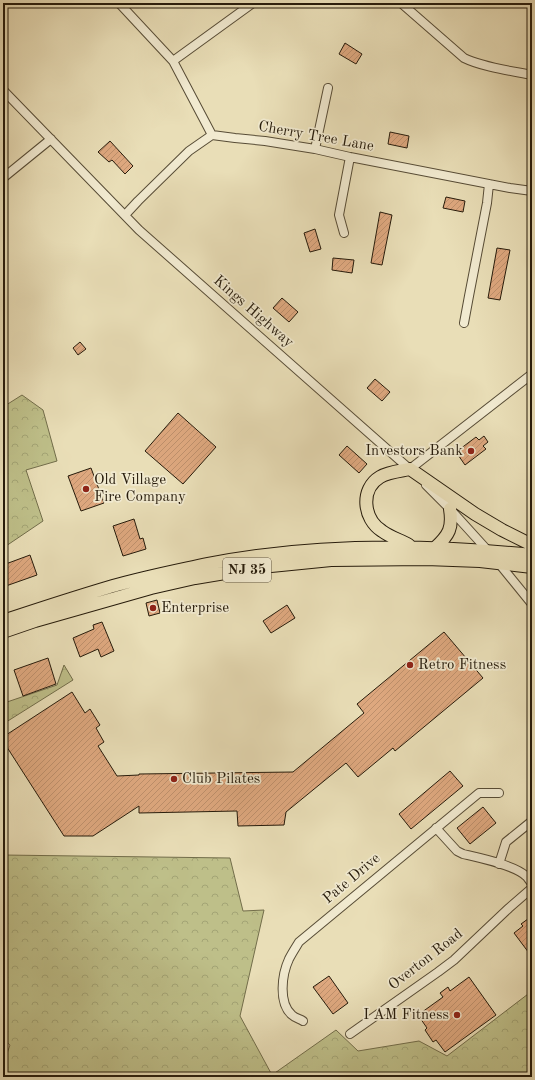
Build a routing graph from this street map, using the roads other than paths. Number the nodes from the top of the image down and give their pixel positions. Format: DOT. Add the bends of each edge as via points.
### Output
graph roads {
  1 [pos="119,3"];
  2 [pos="253,3"];
  3 [pos="401,3"];
  4 [pos="174,60"];
  5 [pos="532,75"];
  6 [pos="328,88"];
  7 [pos="3,90"];
  8 [pos="212,135"];
  9 [pos="50,139"];
  10 [pos="315,149"];
  11 [pos="350,157"];
  12 [pos="3,178"];
  13 [pos="490,184"];
  14 [pos="532,191"];
  15 [pos="125,216"];
  16 [pos="344,233"];
  17 [pos="464,324"];
  18 [pos="532,374"];
  19 [pos="410,469"];
  20 [pos="450,509"];
  21 [pos="532,545"];
  22 [pos="415,547"];
  23 [pos="435,548"];
  24 [pos="488,551"];
  25 [pos="532,555"];
  26 [pos="499,563"];
  27 [pos="532,567"];
  28 [pos="532,604"];
  29 [pos="3,621"];
  30 [pos="3,632"];
  31 [pos="499,793"];
  32 [pos="532,821"];
  33 [pos="436,828"];
  34 [pos="499,864"];
  35 [pos="532,884"];
  36 [pos="532,888"];
  37 [pos="303,1021"];
  38 [pos="350,1034"];
  1 -- 4 [label="street"];
  2 -- 4 [label="street"];
  3 -- 5 [label="street" via="464,58"];
  4 -- 8 [label="street"];
  6 -- 10 [label="street"];
  7 -- 9 [label="street, Kings Highway"];
  8 -- 10 [label="street, Cherry Tree Lane"];
  8 -- 15 [label="street" via="189,151"];
  9 -- 12 [label="street"];
  9 -- 15 [label="street, Kings Highway"];
  10 -- 11 [label="street, Cherry Tree Lane"];
  11 -- 13 [label="street, Cherry Tree Lane"];
  11 -- 16 [label="street" via="339,215"];
  13 -- 14 [label="street, Cherry Tree Lane"];
  13 -- 17 [label="street"];
  15 -- 19 [label="street, Kings Highway"];
  18 -- 19 [label="street"];
  19 -- 20 [label="street, Kings Highway"];
  19 -- 21 [label="highway" via="475,514"];
  19 -- 22 [label="highway" via="384,475 376,480 368,492 366,507 374,525 381,531"];
  20 -- 23 [label="highway" via="450,530"];
  20 -- 24 [label="street, Kings Highway"];
  22 -- 23 [label="highway, NJ 35"];
  22 -- 29 [label="highway, NJ 35" via="309,551 207,564 114,586"];
  23 -- 24 [label="highway, NJ 35"];
  24 -- 25 [label="highway, NJ 35"];
  24 -- 26 [label="street, Kings Highway"];
  26 -- 27 [label="highway, NJ 35"];
  26 -- 28 [label="street, Kings Highway"];
  26 -- 30 [label="highway, NJ 35" via="418,559 332,560 261,567 151,588"];
  31 -- 33 [label="street, Pate Drive" via="479,793"];
  32 -- 34 [label="street" via="506,842"];
  33 -- 34 [label="street" via="457,851"];
  33 -- 37 [label="street, Pate Drive" via="299,942 289,959 282,993 284,1005 292,1015"];
  34 -- 35 [label="street" via="517,870"];
  36 -- 38 [label="street, Overton Road" via="454,960"];
}
